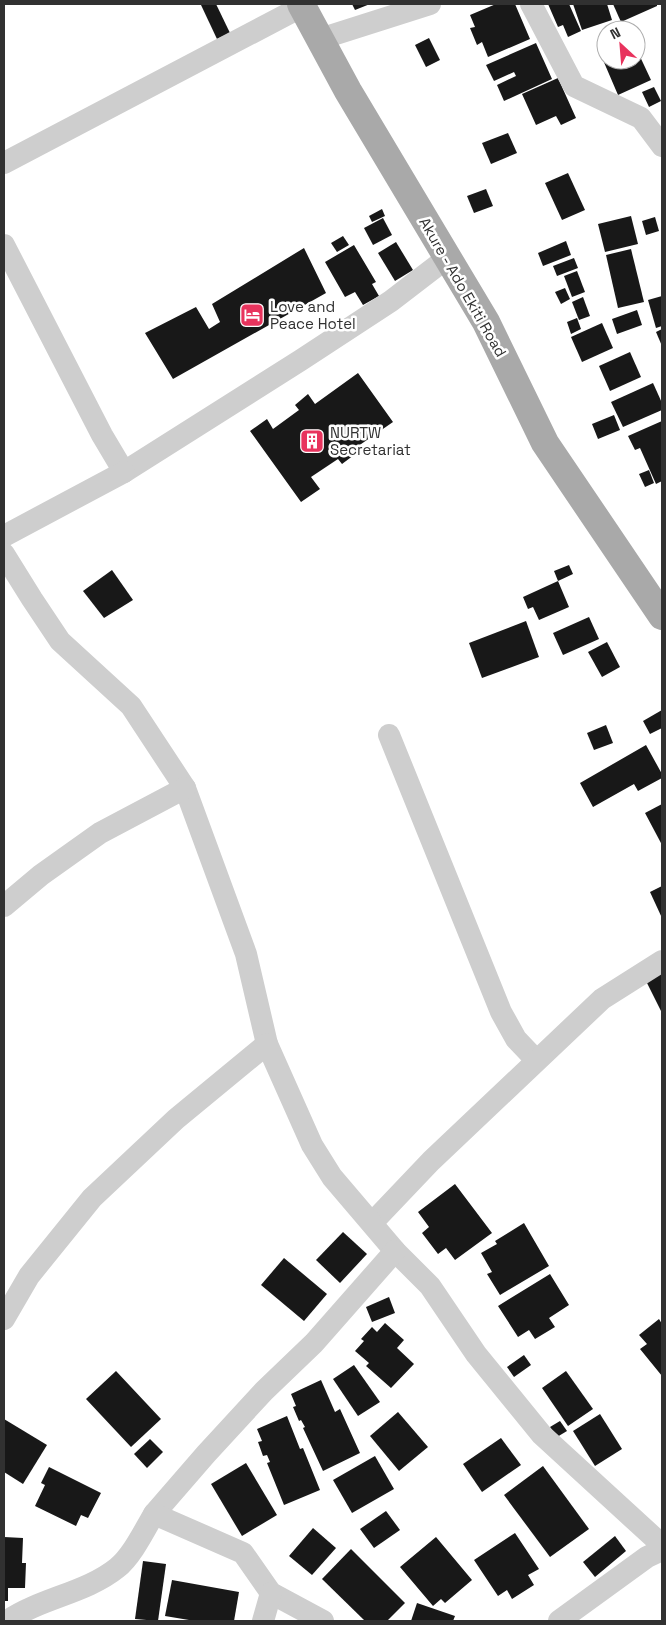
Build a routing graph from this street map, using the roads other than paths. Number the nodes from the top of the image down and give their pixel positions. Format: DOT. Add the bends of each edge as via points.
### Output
graph roads {
  1 [pos="430,4"];
  2 [pos="531,4"];
  3 [pos="302,5"];
  4 [pos="320,39"];
  5 [pos="662,146"];
  6 [pos="4,163"];
  7 [pos="4,245"];
  8 [pos="447,258"];
  9 [pos="124,472"];
  10 [pos="4,536"];
  11 [pos="4,554"];
  12 [pos="662,616"];
  13 [pos="389,734"];
  14 [pos="186,788"];
  15 [pos="4,906"];
  16 [pos="662,961"];
  17 [pos="267,1044"];
  18 [pos="536,1060"];
  19 [pos="372,1223"];
  20 [pos="395,1251"];
  21 [pos="4,1319"];
  22 [pos="154,1514"];
  23 [pos="662,1545"];
  24 [pos="662,1550"];
  25 [pos="270,1593"];
  26 [pos="7,1621"];
  27 [pos="263,1621"];
  28 [pos="323,1621"];
  29 [pos="559,1621"];
  1 -- 4 [label="street"];
  2 -- 5 [label="street" via="574,86 641,118"];
  3 -- 4 [label="main road, Akure - Ado Ekiti Road"];
  3 -- 6 [label="street"];
  4 -- 8 [label="main road, Akure - Ado Ekiti Road"];
  7 -- 9 [label="street"];
  8 -- 9 [label="street" via="383,306"];
  8 -- 12 [label="main road, Akure - Ado Ekiti Road" via="486,322 545,443"];
  9 -- 10 [label="street"];
  11 -- 14 [label="street" via="60,641 131,706"];
  13 -- 18 [label="street" via="501,1012 516,1039"];
  14 -- 15 [label="street" via="100,833"];
  14 -- 17 [label="street" via="246,954"];
  16 -- 18 [label="street" via="602,999"];
  17 -- 19 [label="street" via="312,1145 332,1177"];
  17 -- 21 [label="street" via="176,1119 92,1198 29,1276"];
  18 -- 19 [label="street"];
  19 -- 20 [label="street"];
  20 -- 22 [label="street"];
  20 -- 23 [label="street" via="430,1286 476,1354 542,1435"];
  22 -- 25 [label="street" via="244,1552"];
  22 -- 26 [label="street" via="118,1567 98,1581 22,1611"];
  24 -- 29 [label="street" via="647,1557"];
  25 -- 27 [label="street"];
  25 -- 28 [label="street"];
}
